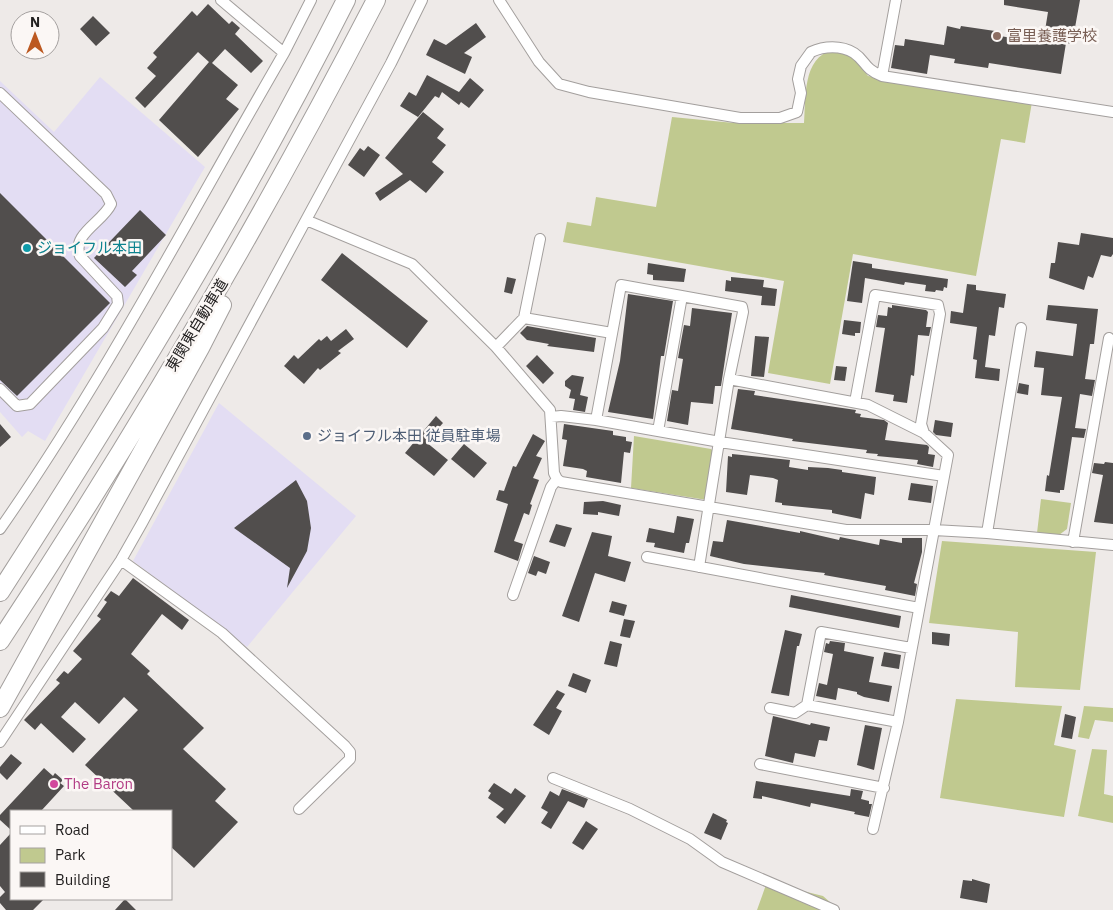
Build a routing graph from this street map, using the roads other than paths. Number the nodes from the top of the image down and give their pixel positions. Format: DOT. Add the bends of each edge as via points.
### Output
graph roads {
  1 [pos="221,0"];
  2 [pos="310,0"];
  3 [pos="346,0"];
  4 [pos="376,0"];
  5 [pos="422,0"];
  6 [pos="499,0"];
  7 [pos="896,0"];
  8 [pos="284,53"];
  9 [pos="882,76"];
  10 [pos="0,93"];
  11 [pos="1113,112"];
  12 [pos="306,220"];
  13 [pos="540,239"];
  14 [pos="242,248"];
  15 [pos="682,296"];
  16 [pos="524,318"];
  17 [pos="1021,328"];
  18 [pos="612,334"];
  19 [pos="1109,338"];
  20 [pos="496,347"];
  21 [pos="729,379"];
  22 [pos="0,388"];
  23 [pos="855,402"];
  24 [pos="551,418"];
  25 [pos="596,420"];
  26 [pos="658,431"];
  27 [pos="924,433"];
  28 [pos="720,442"];
  29 [pos="944,476"];
  30 [pos="557,479"];
  31 [pos="710,506"];
  32 [pos="0,529"];
  33 [pos="934,530"];
  34 [pos="987,533"];
  35 [pos="1073,542"];
  36 [pos="1113,545"];
  37 [pos="646,557"];
  38 [pos="121,560"];
  39 [pos="699,567"];
  40 [pos="0,592"];
  41 [pos="513,595"];
  42 [pos="919,608"];
  43 [pos="0,640"];
  44 [pos="911,648"];
  45 [pos="807,705"];
  46 [pos="0,708"];
  47 [pos="770,708"];
  48 [pos="898,722"];
  49 [pos="0,742"];
  50 [pos="760,764"];
  51 [pos="553,778"];
  52 [pos="884,788"];
  53 [pos="299,809"];
  54 [pos="873,829"];
  55 [pos="834,910"];
  1 -- 8 [label="street"];
  2 -- 8 [label="street"];
  3 -- 40 [label="highway, 東関東自動車道" via="173,315"];
  4 -- 14 [label="highway, 東関東自動車道"];
  5 -- 12 [label="street"];
  6 -- 9 [label="street" via="538,62 559,84 590,92 740,118 780,118 797,112 801,66 818,48 834,47 855,54 869,71"];
  7 -- 9 [label="street"];
  8 -- 32 [label="street" via="91,390"];
  9 -- 11 [label="street"];
  10 -- 22 [label="street" via="106,194 111,204 107,213 79,240 77,249 117,296 118,304 102,328 30,404 17,406"];
  12 -- 20 [label="street" via="412,264"];
  12 -- 38 [label="street"];
  13 -- 16 [label="street"];
  14 -- 43 [label="highway, 東関東自動車道" via="129,440"];
  14 -- 46 [label="highway" via="225,299 200,348"];
  15 -- 18 [label="street" via="621,285"];
  15 -- 21 [label="street" via="742,307 744,312"];
  15 -- 26 [label="street"];
  16 -- 18 [label="street"];
  16 -- 20 [label="street"];
  17 -- 34 [label="street"];
  18 -- 25 [label="street"];
  19 -- 35 [label="street"];
  20 -- 24 [label="street" via="550,410"];
  21 -- 23 [label="street"];
  21 -- 28 [label="street"];
  23 -- 27 [label="street" via="868,405"];
  23 -- 27 [label="street" via="875,295 938,305 940,314 921,424"];
  24 -- 25 [label="street"];
  24 -- 30 [label="street"];
  25 -- 26 [label="street"];
  26 -- 28 [label="street"];
  27 -- 29 [label="street" via="948,455"];
  28 -- 29 [label="street"];
  28 -- 31 [label="street"];
  29 -- 33 [label="street"];
  30 -- 31 [label="street"];
  30 -- 41 [label="street" via="551,487"];
  31 -- 33 [label="street" via="846,530"];
  31 -- 39 [label="street"];
  33 -- 34 [label="street"];
  33 -- 42 [label="street"];
  34 -- 35 [label="street"];
  35 -- 36 [label="street"];
  37 -- 39 [label="street"];
  38 -- 49 [label="street"];
  38 -- 53 [label="street" via="240,648 350,752 350,759"];
  39 -- 42 [label="street"];
  42 -- 44 [label="street"];
  44 -- 45 [label="street" via="821,632"];
  44 -- 48 [label="street"];
  45 -- 47 [label="street" via="795,713"];
  45 -- 48 [label="street"];
  48 -- 52 [label="street"];
  50 -- 52 [label="street"];
  51 -- 55 [label="street" via="630,809 690,840 722,862"];
  52 -- 54 [label="street"];
}
